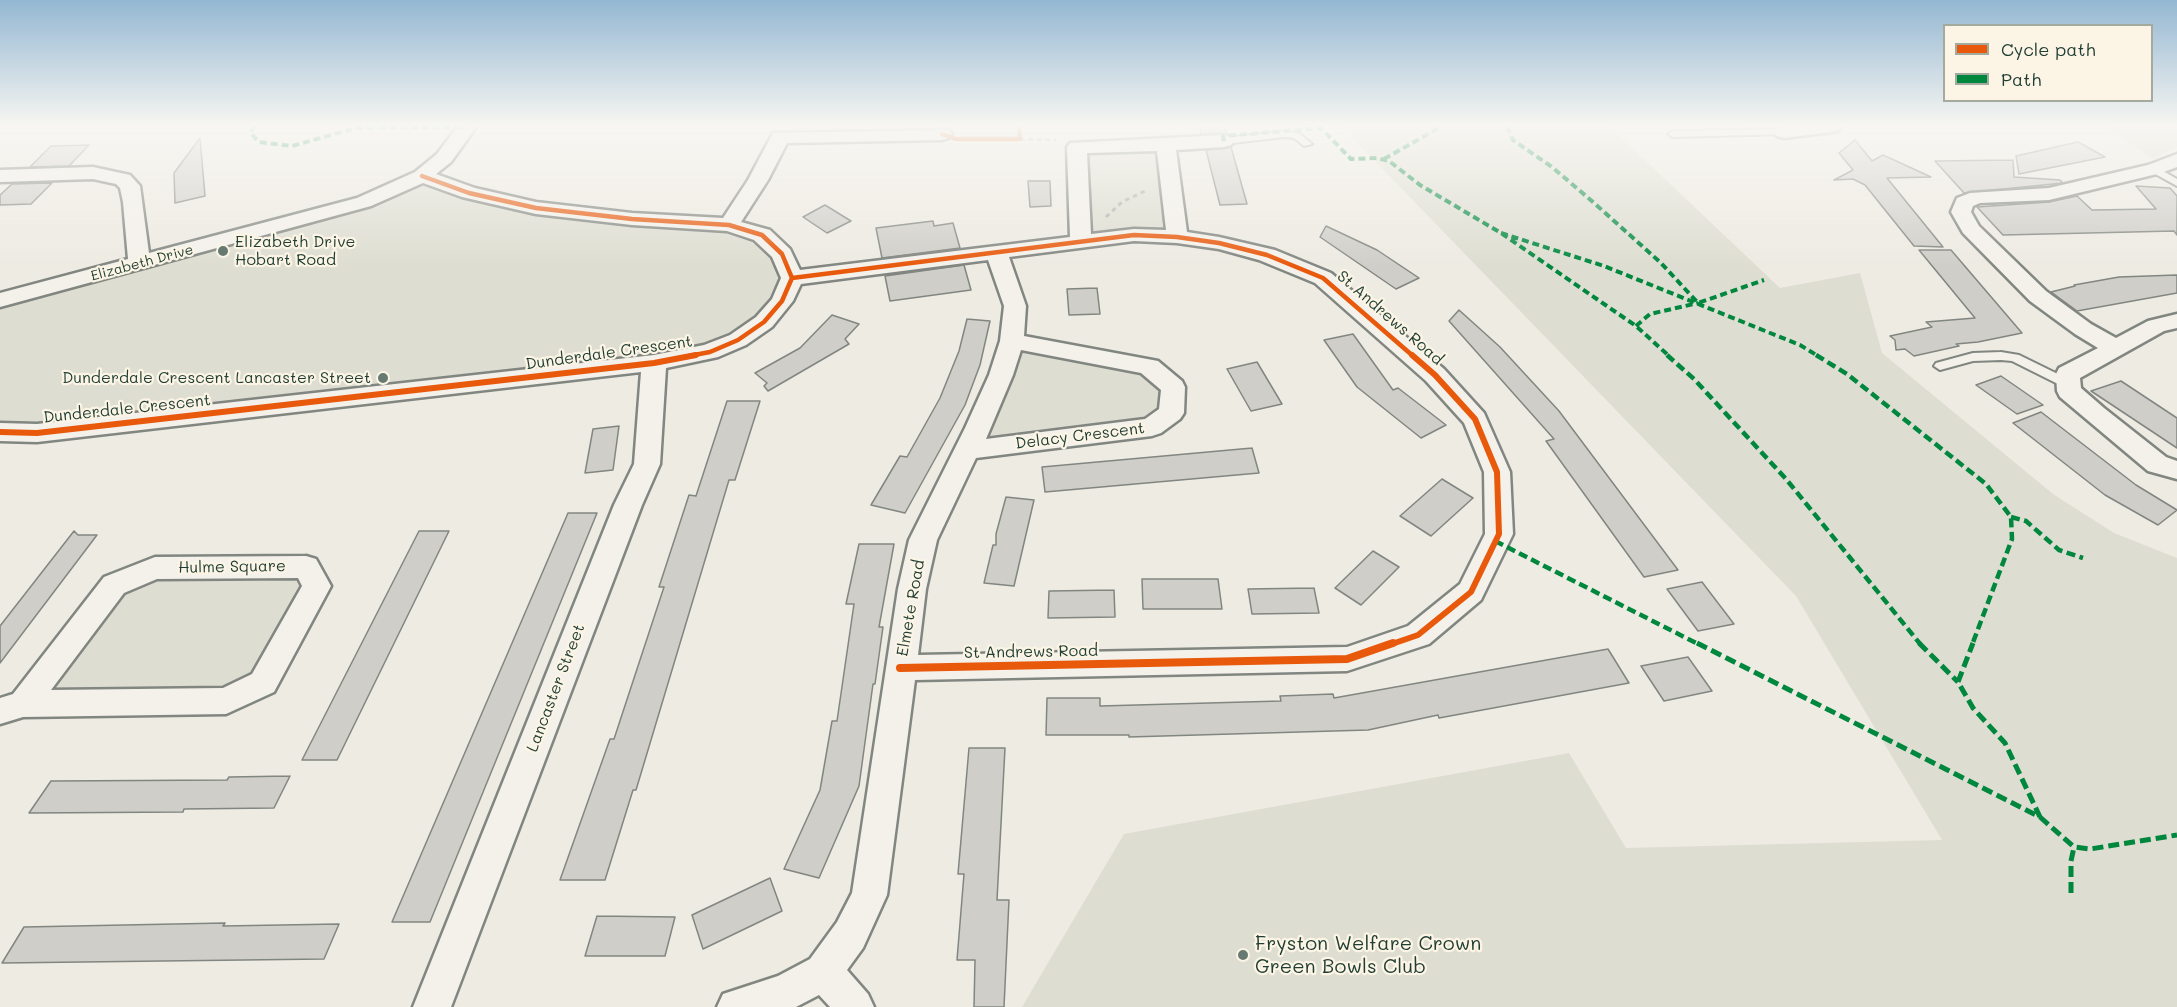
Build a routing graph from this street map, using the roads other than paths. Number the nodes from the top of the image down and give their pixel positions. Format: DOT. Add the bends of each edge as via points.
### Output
graph roads {
  1 [pos="426,173"];
  2 [pos="762,173"];
  3 [pos="1080,173"];
  4 [pos="1170,173"];
  5 [pos="2137,173"];
  6 [pos="2161,173"];
  7 [pos="0,176"];
  8 [pos="422,176"];
  9 [pos="2177,183"];
  10 [pos="729,225"];
  11 [pos="1177,237"];
  12 [pos="1087,239"];
  13 [pos="996,251"];
  14 [pos="139,264"];
  15 [pos="792,278"];
  16 [pos="0,300"];
  17 [pos="2177,321"];
  18 [pos="1012,341"];
  19 [pos="2114,347"];
  20 [pos="654,363"];
  21 [pos="1940,366"];
  22 [pos="2068,384"];
  23 [pos="0,432"];
  24 [pos="967,450"];
  25 [pos="2177,470"];
  26 [pos="900,668"];
  27 [pos="11,708"];
  28 [pos="823,972"];
  29 [pos="432,1007"];
  30 [pos="736,1007"];
  31 [pos="855,1007"];
  1 -- 8 [label="street, Elizabeth Drive"];
  2 -- 10 [label="street"];
  3 -- 12 [label="street"];
  4 -- 11 [label="street"];
  5 -- 19 [label="street" via="2049,194 1977,197 1964,202 1961,212 1970,229 2038,296"];
  6 -- 9 [label="lane"];
  7 -- 14 [label="street" via="93,173 123,179 130,186"];
  8 -- 10 [label="street" via="469,193 536,208"];
  8 -- 14 [label="street, Elizabeth Drive" via="364,202"];
  10 -- 15 [label="street" via="762,235 782,254"];
  11 -- 12 [label="street, St Andrews Road"];
  11 -- 26 [label="street, St Andrews Road" via="1268,255 1323,278 1435,375 1475,419 1497,472 1498,534 1471,592 1418,635 1347,659"];
  12 -- 13 [label="street, St Andrews Road"];
  13 -- 15 [label="street, St Andrews Road"];
  13 -- 18 [label="street, Elmete Road" via="1015,306"];
  14 -- 16 [label="street, Elizabeth Drive"];
  15 -- 20 [label="street, Dunderdale Crescent" via="782,301 764,322 738,340 710,352"];
  17 -- 19 [label="street" via="2156,326"];
  18 -- 24 [label="street, Elmete Road"];
  18 -- 24 [label="street, Delacy Crescent" via="1149,367 1173,387 1171,413 1152,427"];
  19 -- 22 [label="street" via="2068,374"];
  20 -- 23 [label="street, Dunderdale Crescent" via="49,432"];
  20 -- 29 [label="street, Lancaster Street" via="647,464"];
  21 -- 22 [label="lane" via="1973,357 2001,356 2030,364"];
  22 -- 25 [label="street" via="2069,391 2157,464"];
  24 -- 26 [label="street, Elmete Road" via="923,540"];
  26 -- 28 [label="street, Elmete Road" via="869,895 850,935"];
  27 -- 27 [label="street, Hulme Square" via="226,701 263,683 317,586 306,567 155,568 114,585"];
  28 -- 30 [label="street, Elmete Road" via="785,993"];
  28 -- 31 [label="street"];
}
